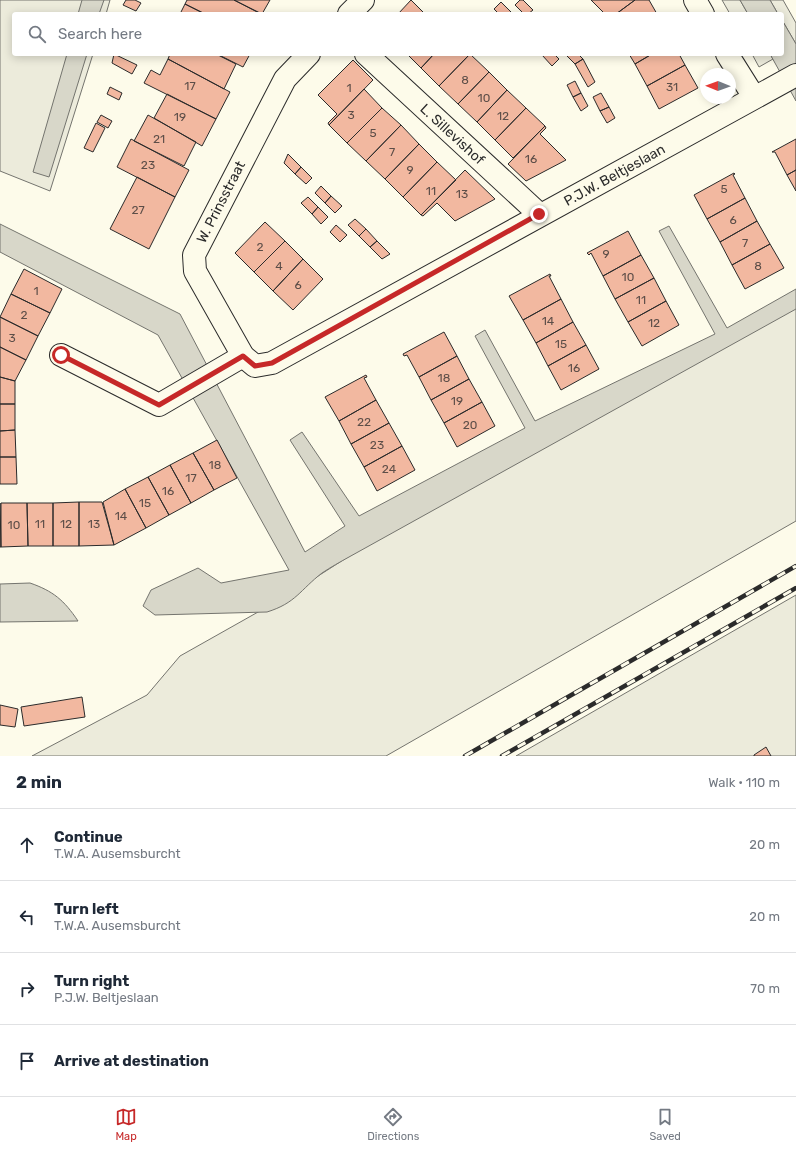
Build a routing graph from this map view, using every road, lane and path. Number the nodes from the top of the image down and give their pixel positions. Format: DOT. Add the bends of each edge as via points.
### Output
graph roads {
  1 [pos="363,0"];
  2 [pos="695,0"];
  3 [pos="351,12"];
  4 [pos="702,12"];
  5 [pos="307,56"];
  6 [pos="368,56"];
  7 [pos="729,56"];
  8 [pos="796,75"];
  9 [pos="761,93"];
  10 [pos="539,214"];
  11 [pos="61,355"];
  12 [pos="243,356"];
  1 -- 3 [label="street"];
  2 -- 4 [label="street"];
  5 -- 12 [label="street, W. Prinsstraat" via="285,79 194,255 195,271"];
  6 -- 10 [label="street, L. Sillevishof"];
  7 -- 9 [label="street"];
  8 -- 9 [label="street, P.J.W. Beltjeslaan"];
  9 -- 10 [label="street, P.J.W. Beltjeslaan"];
  10 -- 12 [label="street, P.J.W. Beltjeslaan" via="272,363 255,366"];
  11 -- 12 [label="street" via="159,405"];
}
